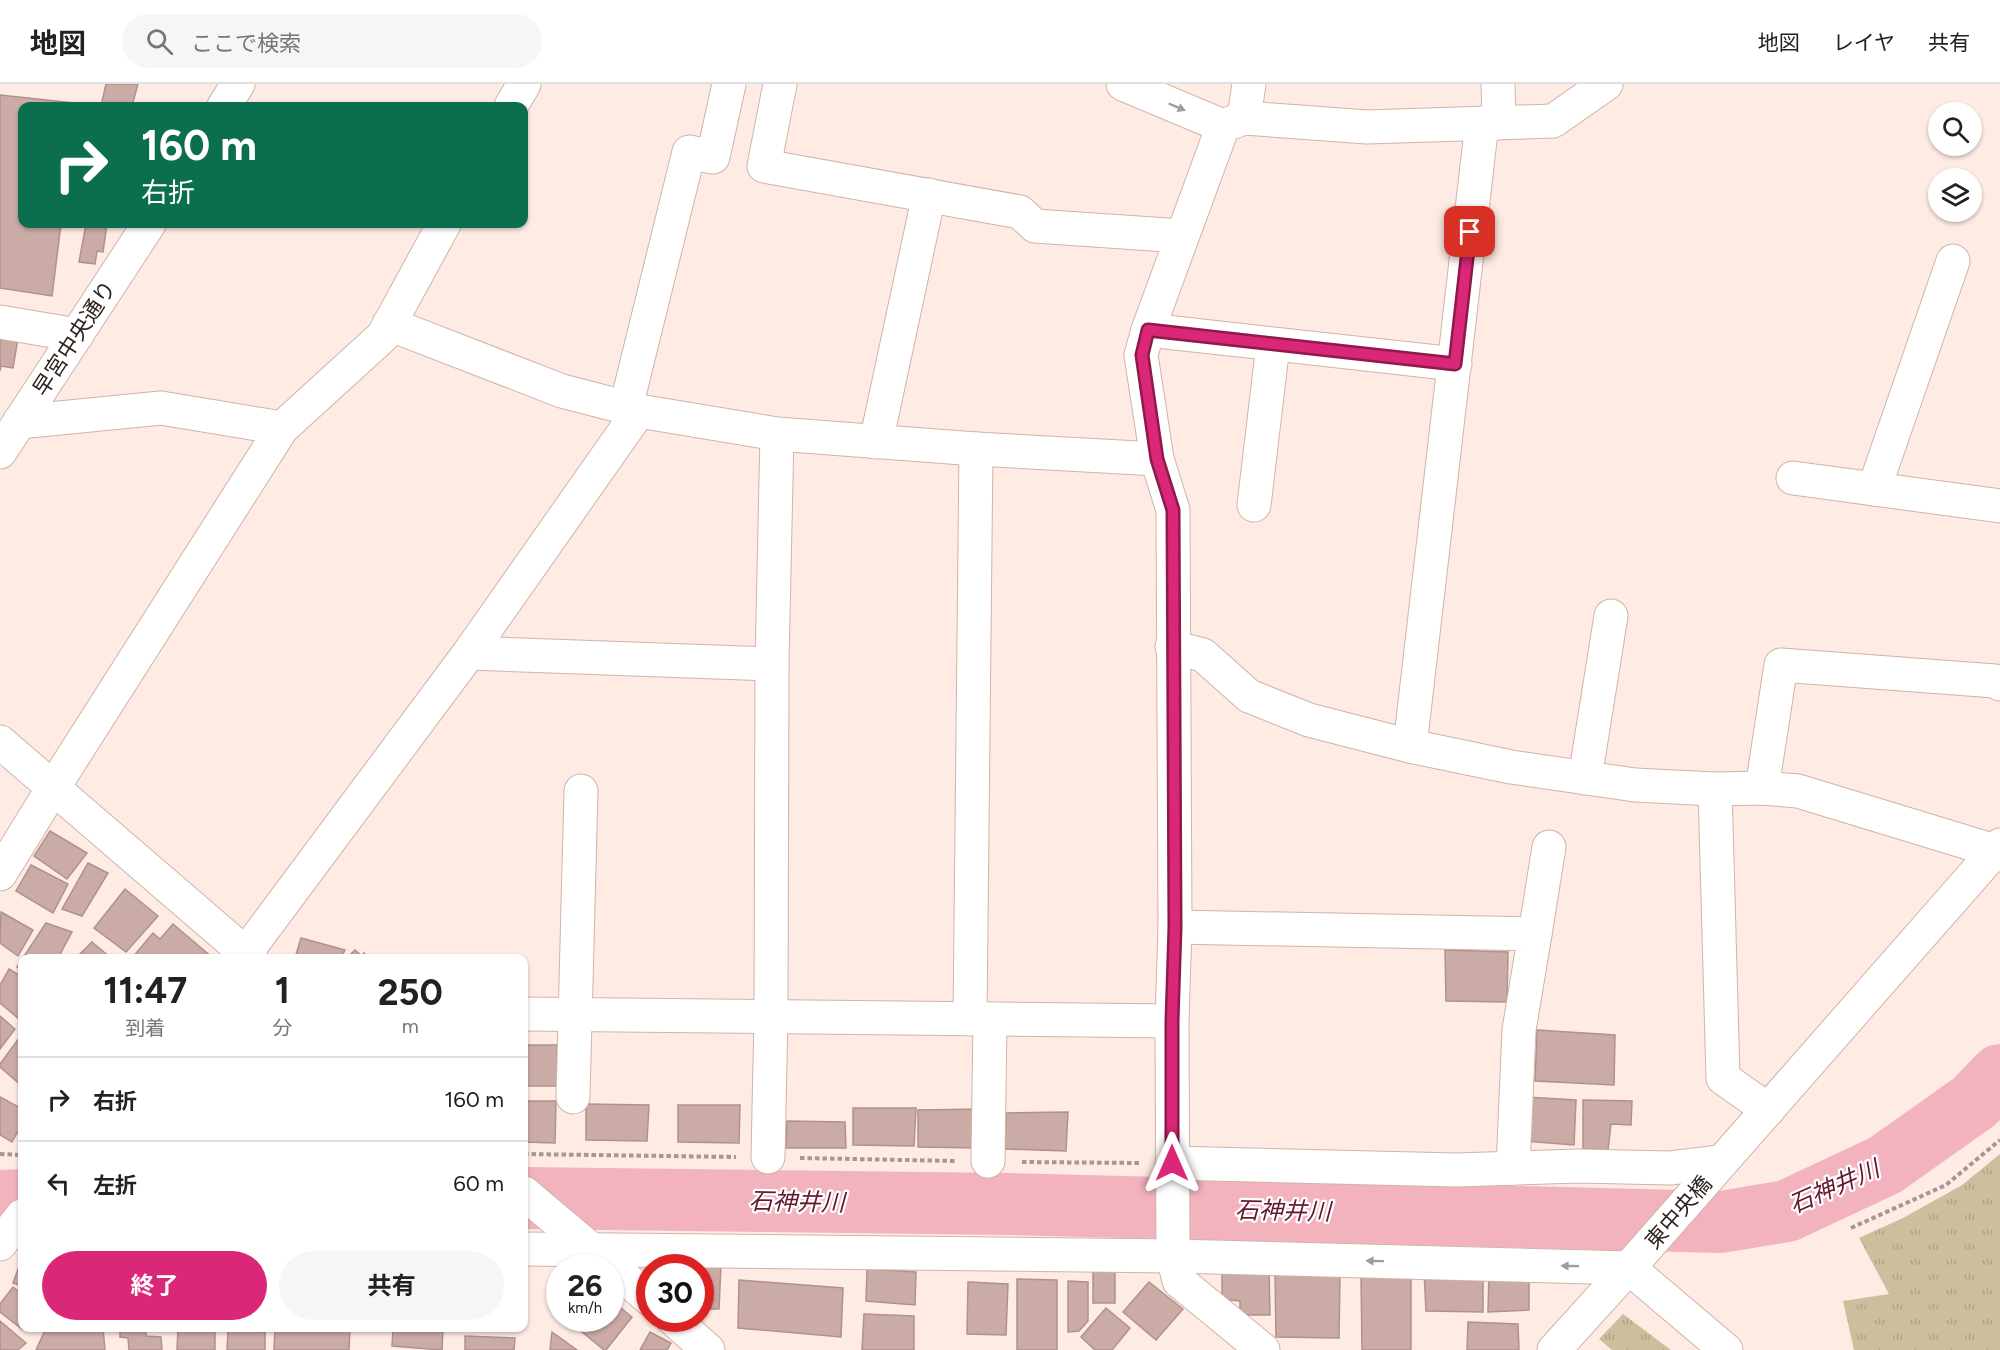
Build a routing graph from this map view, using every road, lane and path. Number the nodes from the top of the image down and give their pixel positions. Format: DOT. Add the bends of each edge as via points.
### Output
graph roads {
  1 [pos="238,84"];
  2 [pos="524,84"];
  3 [pos="729,84"];
  4 [pos="780,84"];
  5 [pos="1123,84"];
  6 [pos="1249,84"];
  7 [pos="1498,84"];
  8 [pos="1606,84"];
  9 [pos="227,102"];
  10 [pos="513,102"];
  11 [pos="1233,122"];
  12 [pos="1490,123"];
  13 [pos="929,195"];
  14 [pos="146,228"];
  15 [pos="442,228"];
  16 [pos="1182,236"];
  17 [pos="1953,261"];
  18 [pos="0,322"];
  19 [pos="388,324"];
  20 [pos="1148,330"];
  21 [pos="77,335"];
  22 [pos="1274,345"];
  23 [pos="1455,364"];
  24 [pos="633,409"];
  25 [pos="19,422"];
  26 [pos="282,428"];
  27 [pos="777,434"];
  28 [pos="876,442"];
  29 [pos="976,449"];
  30 [pos="0,452"];
  31 [pos="1157,459"];
  32 [pos="1793,478"];
  33 [pos="1874,489"];
  34 [pos="1254,505"];
  35 [pos="2000,506"];
  36 [pos="1611,616"];
  37 [pos="1172,647"];
  38 [pos="469,653"];
  39 [pos="772,664"];
  40 [pos="2000,684"];
  41 [pos="0,742"];
  42 [pos="1410,746"];
  43 [pos="1585,778"];
  44 [pos="52,788"];
  45 [pos="1762,788"];
  46 [pos="1715,789"];
  47 [pos="582,791"];
  48 [pos="1549,847"];
  49 [pos="1998,850"];
  50 [pos="0,874"];
  51 [pos="1175,927"];
  52 [pos="1534,934"];
  53 [pos="243,954"];
  54 [pos="248,954"];
  55 [pos="528,1014"];
  56 [pos="575,1014"];
  57 [pos="771,1017"];
  58 [pos="980,1019"];
  59 [pos="1172,1021"];
  60 [pos="573,1097"];
  61 [pos="1768,1110"];
  62 [pos="2000,1140"];
  63 [pos="0,1154"];
  64 [pos="528,1154"];
  65 [pos="18,1155"];
  66 [pos="768,1157"];
  67 [pos="988,1161"];
  68 [pos="1172,1163"];
  69 [pos="1718,1166"];
  70 [pos="1513,1168"];
  71 [pos="528,1196"];
  72 [pos="18,1222"];
  73 [pos="1851,1228"];
  74 [pos="6,1242"];
  75 [pos="528,1249"];
  76 [pos="591,1250"];
  77 [pos="1173,1256"];
  78 [pos="1635,1261"];
  79 [pos="636,1287"];
  80 [pos="688,1332"];
  81 [pos="708,1350"];
  82 [pos="1263,1350"];
  83 [pos="1554,1350"];
  84 [pos="1725,1350"];
  1 -- 9 [label="street"];
  2 -- 10 [label="street"];
  3 -- 24 [label="street" via="713,157 689,152"];
  4 -- 13 [label="street" via="764,166"];
  5 -- 11 [label="street, one-way"];
  6 -- 11 [label="street"];
  7 -- 12 [label="street"];
  8 -- 12 [label="street" via="1552,121"];
  11 -- 12 [label="street" via="1367,127"];
  11 -- 16 [label="street"];
  12 -- 23 [label="street"];
  13 -- 16 [label="street" via="1020,212 1035,226"];
  13 -- 28 [label="street"];
  14 -- 21 [label="street, 早宮中央通り"];
  15 -- 19 [label="street"];
  16 -- 20 [label="street"];
  17 -- 33 [label="street"];
  18 -- 21 [label="street"];
  19 -- 24 [label="street" via="562,391"];
  19 -- 26 [label="street" via="382,336"];
  20 -- 22 [label="street"];
  20 -- 31 [label="street" via="1142,355"];
  21 -- 25 [label="street, 早宮中央通り"];
  22 -- 23 [label="street"];
  22 -- 34 [label="street"];
  23 -- 42 [label="street"];
  24 -- 27 [label="street"];
  24 -- 38 [label="street"];
  25 -- 26 [label="street" via="161,408"];
  25 -- 30 [label="street, 早宮中央通り"];
  26 -- 44 [label="street"];
  27 -- 28 [label="street"];
  27 -- 39 [label="street"];
  28 -- 29 [label="street"];
  29 -- 31 [label="street"];
  29 -- 58 [label="street"];
  31 -- 37 [label="street" via="1173,510"];
  32 -- 33 [label="street"];
  33 -- 35 [label="street"];
  36 -- 43 [label="street"];
  37 -- 42 [label="street" via="1203,655 1249,696 1309,720"];
  37 -- 51 [label="street"];
  38 -- 39 [label="street"];
  38 -- 54 [label="street"];
  39 -- 57 [label="street"];
  40 -- 45 [label="street" via="1781,665"];
  41 -- 44 [label="street"];
  42 -- 43 [label="street"];
  43 -- 46 [label="street"];
  44 -- 50 [label="street"];
  44 -- 53 [label="street"];
  45 -- 46 [label="street"];
  45 -- 49 [label="street" via="1798,791"];
  46 -- 61 [label="street" via="1723,1078"];
  47 -- 56 [label="street"];
  48 -- 52 [label="street"];
  49 -- 61 [label="street, 東中央橋"];
  51 -- 52 [label="street"];
  51 -- 59 [label="street"];
  52 -- 70 [label="street" via="1519,1030"];
  55 -- 56 [label="street"];
  56 -- 57 [label="street"];
  56 -- 60 [label="street"];
  57 -- 58 [label="street"];
  57 -- 66 [label="street"];
  58 -- 59 [label="street"];
  58 -- 67 [label="street"];
  59 -- 68 [label="street"];
  61 -- 69 [label="street, 東中央橋"];
  62 -- 73 [label="path" via="1946,1185"];
  63 -- 65 [label="path"];
  64 -- 66 [label="path"];
  66 -- 67 [label="path"];
  67 -- 68 [label="path"];
  68 -- 70 [label="street"];
  68 -- 77 [label="street"];
  69 -- 70 [label="street"];
  69 -- 78 [label="street, 東中央橋"];
  71 -- 76 [label="street"];
  72 -- 74 [label="street"];
  75 -- 76 [label="street"];
  76 -- 77 [label="street"];
  76 -- 79 [label="street"];
  78 -- 77 [label="street, one-way"];
  77 -- 82 [label="street" via="1179,1281"];
  78 -- 83 [label="street, 東中央橋"];
  78 -- 84 [label="street"];
  80 -- 81 [label="street"];
}
